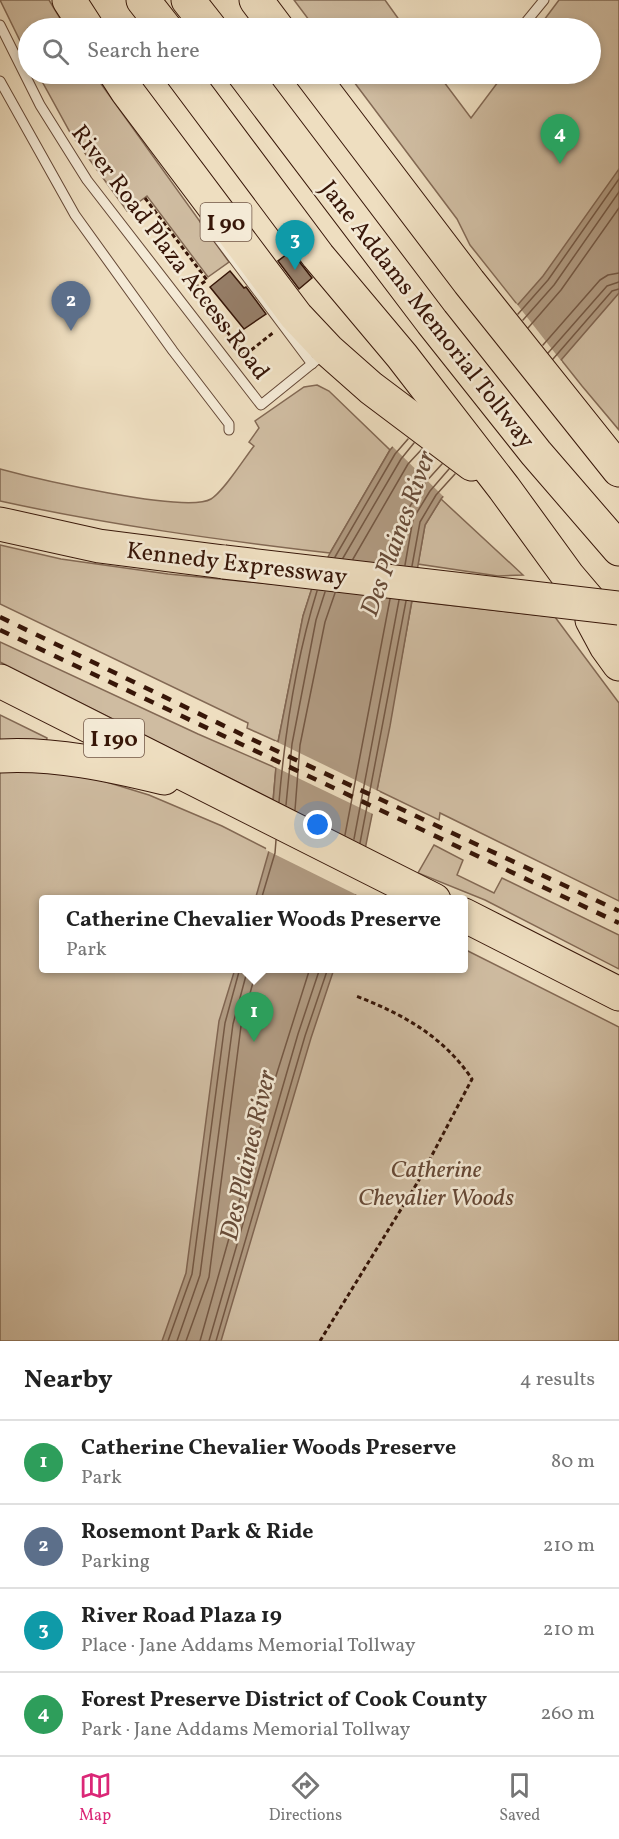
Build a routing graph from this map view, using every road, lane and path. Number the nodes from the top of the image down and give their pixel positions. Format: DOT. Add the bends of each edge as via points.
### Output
graph roads {
  1 [pos="69,0"];
  2 [pos="129,0"];
  3 [pos="143,0"];
  4 [pos="188,0"];
  5 [pos="256,0"];
  6 [pos="544,0"];
  7 [pos="81,18"];
  8 [pos="142,18"];
  9 [pos="157,18"];
  10 [pos="202,18"];
  11 [pos="270,18"];
  12 [pos="529,18"];
  13 [pos="0,25"];
  14 [pos="18,61"];
  15 [pos="0,81"];
  16 [pos="30,84"];
  17 [pos="122,84"];
  18 [pos="123,84"];
  19 [pos="189,84"];
  20 [pos="205,84"];
  21 [pos="252,84"];
  22 [pos="319,84"];
  23 [pos="145,133"];
  24 [pos="145,198"];
  25 [pos="201,216"];
  26 [pos="369,316"];
  27 [pos="283,326"];
  28 [pos="320,357"];
  29 [pos="229,430"];
  30 [pos="619,470"];
  31 [pos="504,488"];
  32 [pos="0,524"];
  33 [pos="619,549"];
  34 [pos="568,576"];
  35 [pos="619,608"];
  36 [pos="619,636"];
  37 [pos="619,664"];
  38 [pos="0,681"];
  39 [pos="0,756"];
  40 [pos="227,796"];
  41 [pos="425,895"];
  42 [pos="468,917"];
  43 [pos="619,994"];
  44 [pos="356,996"];
  45 [pos="320,1341"];
  1 -- 7 [label="highway"];
  2 -- 8 [label="highway"];
  3 -- 9 [label="highway"];
  4 -- 10 [label="highway"];
  5 -- 11 [label="highway"];
  6 -- 12 [label="lane"];
  13 -- 14 [label="lane, River Road Plaza Access Road"];
  15 -- 29 [label="lane" via="75,215 229,424"];
  16 -- 28 [label="lane, River Road Plaza Access Road" via="87,180 261,405"];
  17 -- 23 [label="lane"];
  18 -- 28 [label="highway, I 90" via="296,315"];
  19 -- 26 [label="highway, I 90" via="318,256"];
  20 -- 26 [label="highway, I 90" via="341,265"];
  21 -- 33 [label="highway, Jane Addams Memorial Tollway" via="432,322 536,453"];
  22 -- 30 [label="highway"];
  24 -- 27 [label="path" via="207,280 194,289 244,354"];
  25 -- 27 [label="lane"];
  26 -- 31 [label="highway, Jane Addams Memorial Tollway / I 90"];
  27 -- 28 [label="lane"];
  28 -- 31 [label="highway, I 90" via="371,388"];
  31 -- 34 [label="highway, Jane Addams Memorial Tollway / I 90"];
  32 -- 35 [label="highway, Kennedy Expressway, bridge" via="99,546"];
  34 -- 36 [label="highway, Jane Addams Memorial Tollway / I 90"];
  34 -- 37 [label="highway"];
  38 -- 40 [label="highway, I 190"];
  39 -- 40 [label="highway" via="104,764"];
  40 -- 41 [label="highway, I 190"];
  42 -- 43 [label="highway"];
  44 -- 45 [label="path" via="413,1021 436,1038 472,1079 419,1180"];
}
